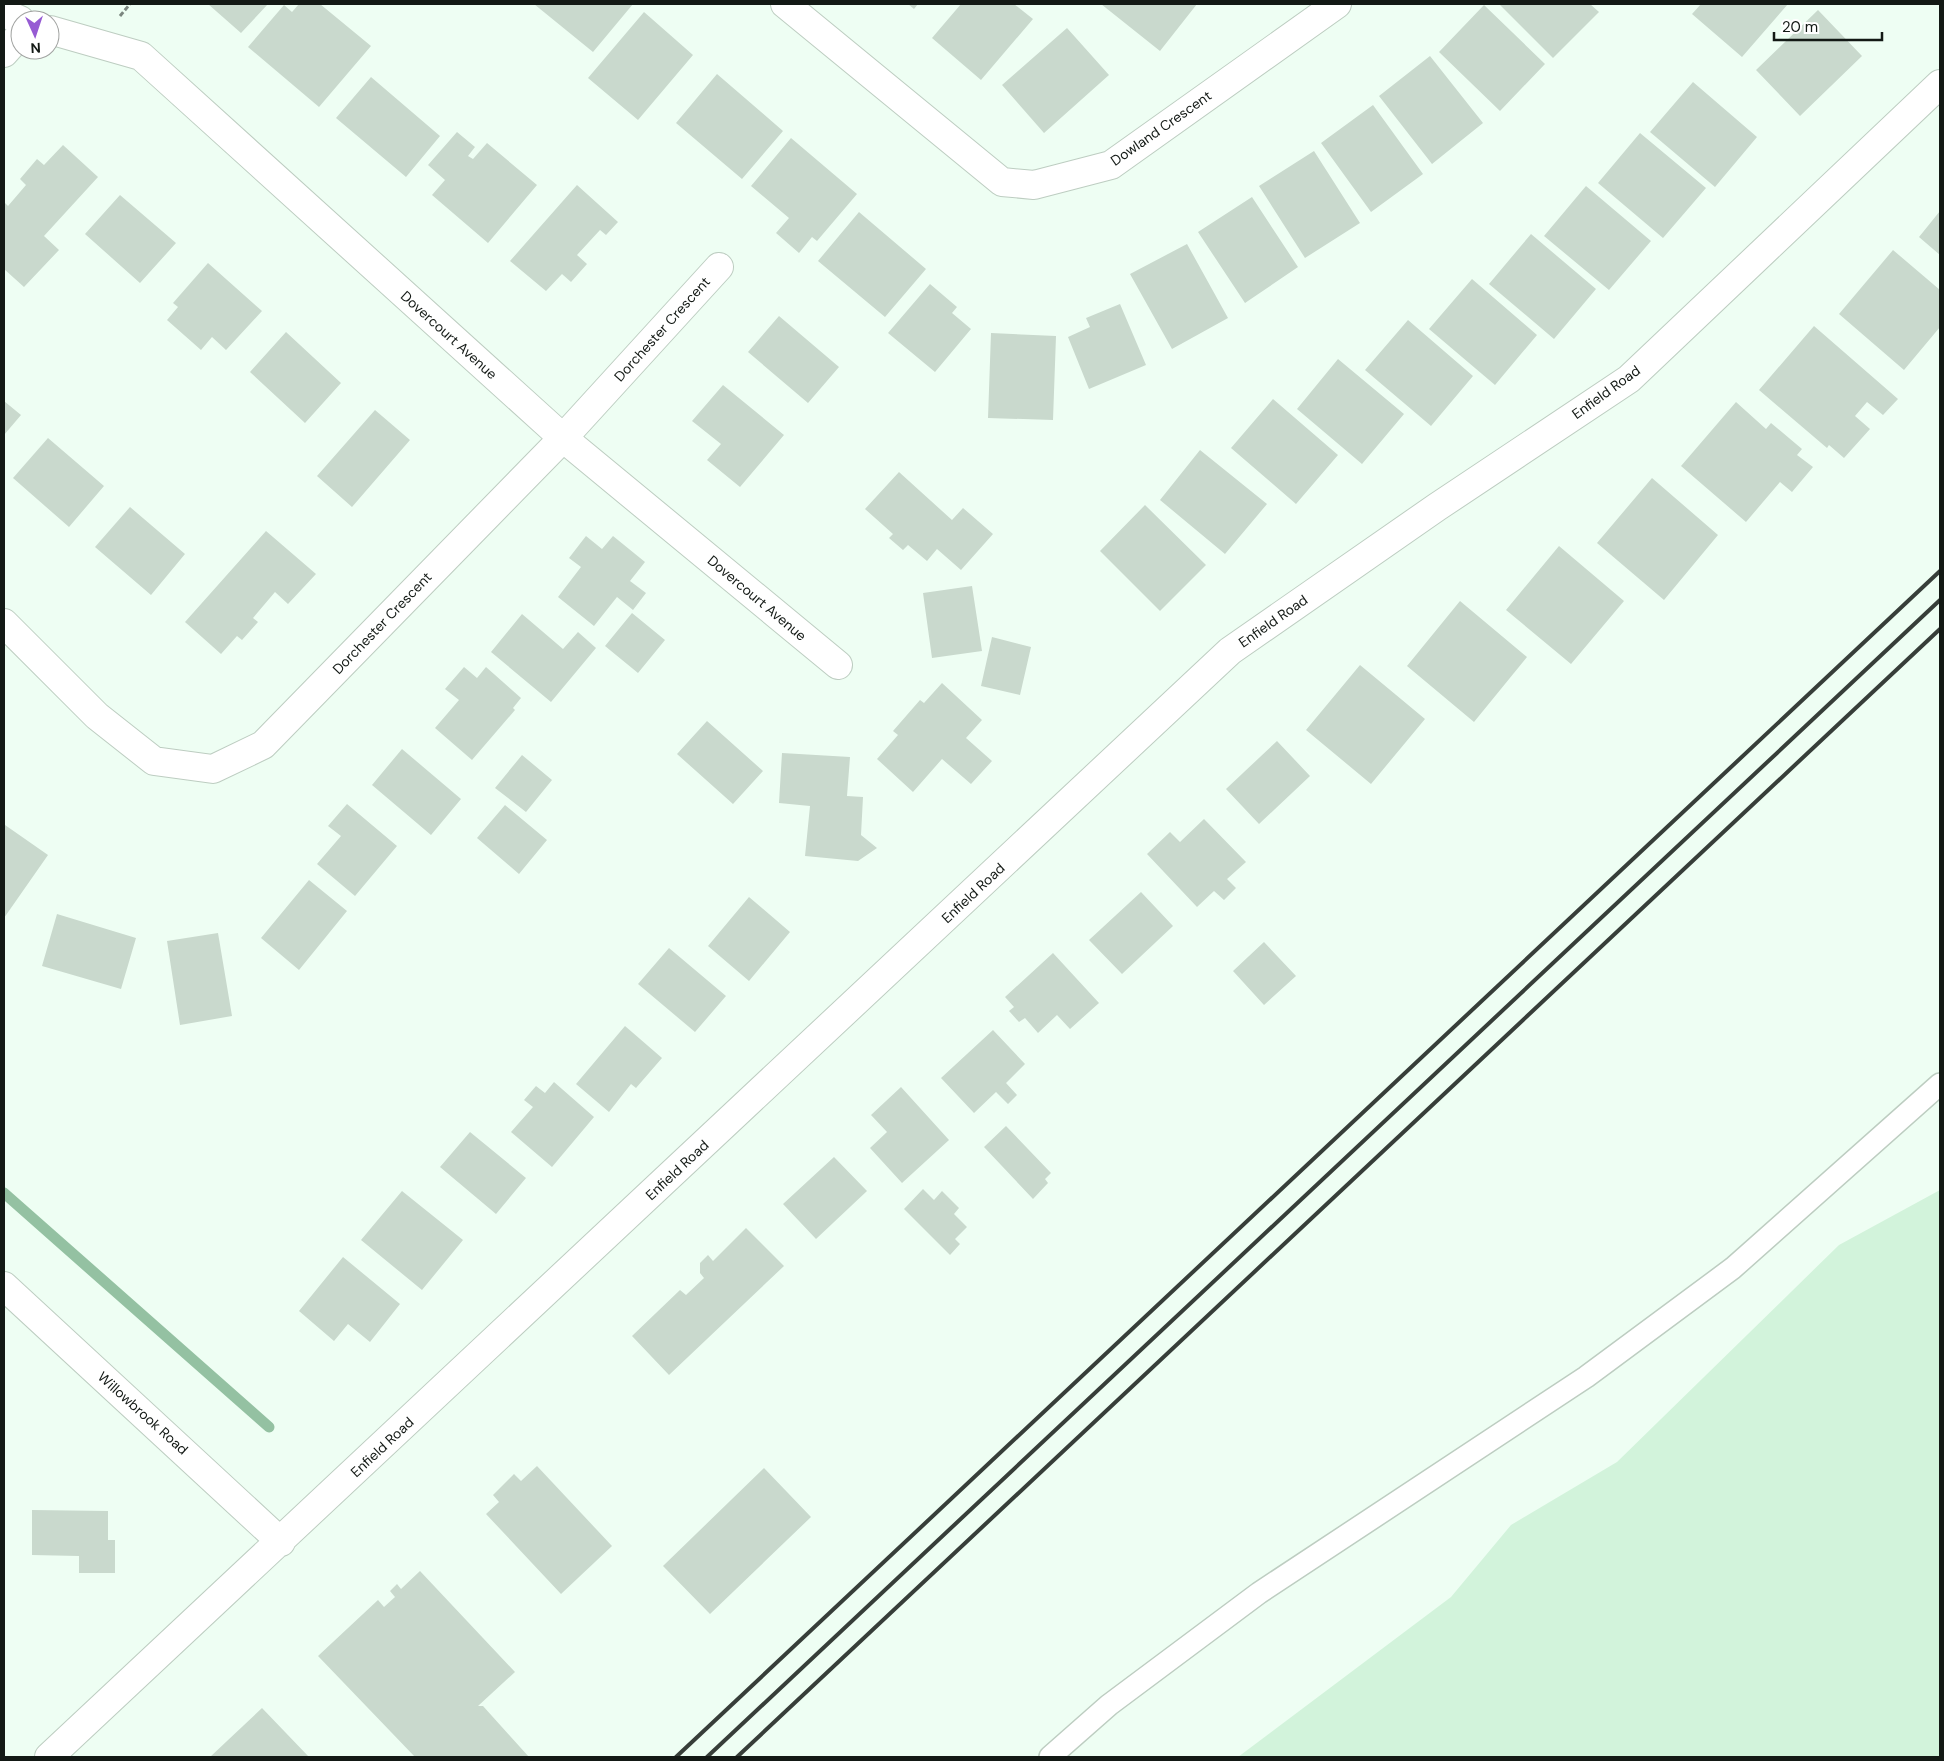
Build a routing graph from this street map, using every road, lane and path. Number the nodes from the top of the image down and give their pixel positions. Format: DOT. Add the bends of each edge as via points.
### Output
graph roads {
  1 [pos="785,4"];
  2 [pos="1337,4"];
  3 [pos="60,33"];
  4 [pos="1940,84"];
  5 [pos="719,267"];
  6 [pos="563,438"];
  7 [pos="4,624"];
  8 [pos="838,665"];
  9 [pos="1940,1084"];
  10 [pos="4,1286"];
  11 [pos="281,1542"];
  12 [pos="49,1757"];
  13 [pos="1050,1757"];
  1 -- 2 [label="street, Dowland Crescent" via="1002,182 1034,186 1111,165"];
  3 -- 6 [label="street, Dovercourt Avenue" via="141,56"];
  4 -- 11 [label="street, Enfield Road" via="1629,379 1230,651"];
  5 -- 6 [label="street, Dorchester Crescent"];
  6 -- 7 [label="street, Dorchester Crescent" via="263,745 213,769 154,761 97,716"];
  6 -- 8 [label="street, Dovercourt Avenue"];
  9 -- 13 [label="lane" via="1733,1268 1586,1377 1260,1593 1109,1705"];
  10 -- 11 [label="street, Willowbrook Road"];
  11 -- 12 [label="street, Enfield Road"];
}
